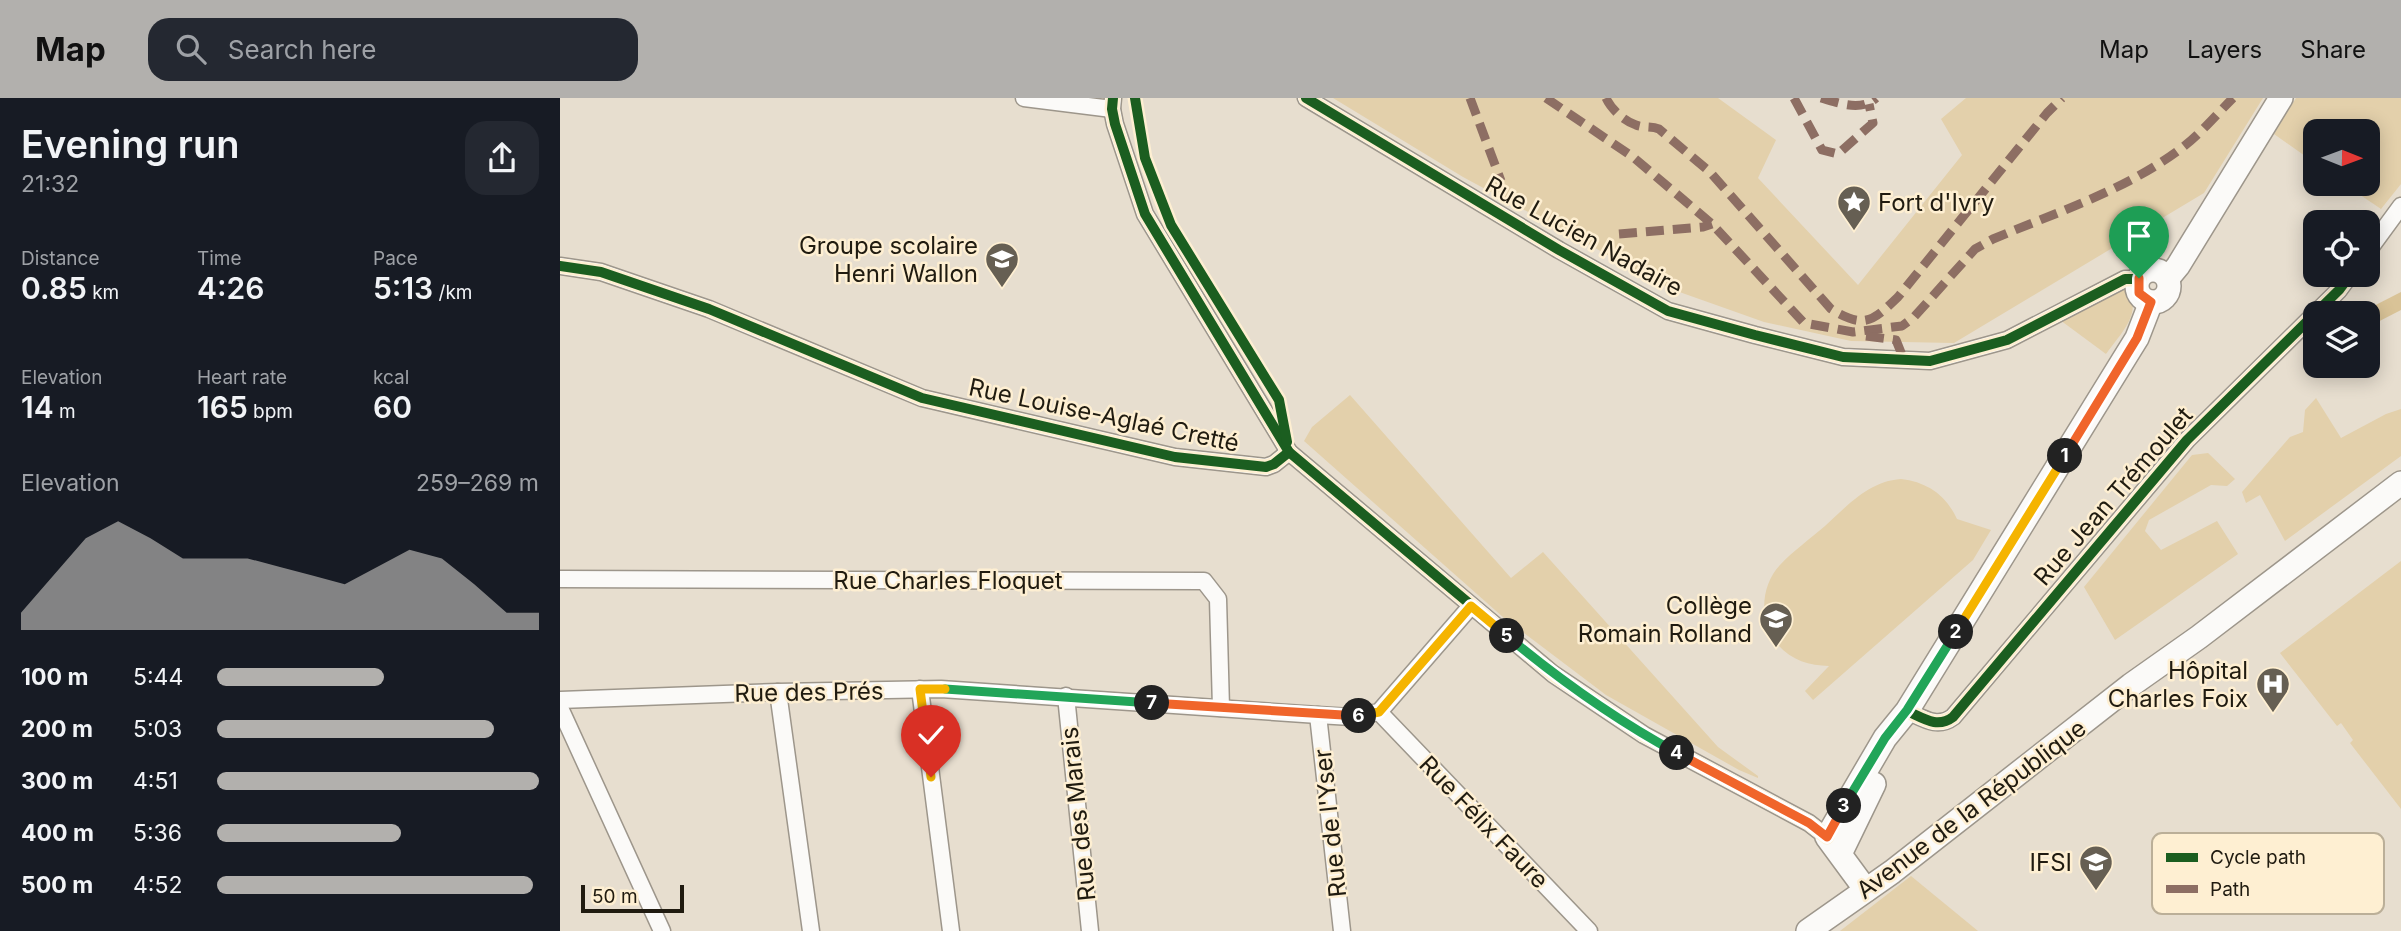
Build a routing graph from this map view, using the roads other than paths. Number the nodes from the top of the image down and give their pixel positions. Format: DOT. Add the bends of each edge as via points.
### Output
graph roads {
  1 [pos="1024,98"];
  2 [pos="1306,98"];
  3 [pos="2281,98"];
  4 [pos="1113,104"];
  5 [pos="2401,206"];
  6 [pos="2380,235"];
  7 [pos="560,266"];
  8 [pos="2139,278"];
  9 [pos="2168,278"];
  10 [pos="2341,287"];
  11 [pos="2151,302"];
  12 [pos="1289,452"];
  13 [pos="2401,483"];
  14 [pos="560,579"];
  15 [pos="1471,606"];
  16 [pos="920,689"];
  17 [pos="778,692"];
  18 [pos="1066,696"];
  19 [pos="560,700"];
  20 [pos="560,708"];
  21 [pos="1221,708"];
  22 [pos="1907,710"];
  23 [pos="1379,712"];
  24 [pos="1318,715"];
  25 [pos="1834,844"];
  26 [pos="1866,890"];
  27 [pos="662,931"];
  28 [pos="811,931"];
  29 [pos="951,931"];
  30 [pos="1090,931"];
  31 [pos="1342,931"];
  32 [pos="1589,931"];
  33 [pos="1808,931"];
  1 -- 4 [label="street"];
  2 -- 8 [label="street, Rue Lucien Nadaire" via="1668,310 1843,357 1930,361 2007,340 2125,279"];
  3 -- 9 [label="main road"];
  4 -- 12 [label="street" via="1145,214"];
  5 -- 6 [label="street"];
  7 -- 12 [label="street, Rue Louise-Aglaé Cretté" via="601,272 709,309 922,398 1175,457 1266,467"];
  8 -- 9 [label="main road" via="2151,270"];
  8 -- 11 [label="main road" via="2139,293"];
  9 -- 11 [label="main road" via="2170,288 2165,297"];
  10 -- 22 [label="street, Rue Jean Trémoulet" via="2187,440 1953,717 1934,723"];
  11 -- 22 [label="main road" via="2137,338"];
  12 -- 15 [label="street"];
  13 -- 26 [label="main road, Avenue de la République"];
  14 -- 21 [label="street, Rue Charles Floquet" via="1204,581 1218,598"];
  15 -- 23 [label="street"];
  15 -- 25 [label="street" via="1553,674 1644,735 1809,823"];
  16 -- 17 [label="street, Rue des Prés"];
  16 -- 18 [label="street, Rue des Prés"];
  16 -- 29 [label="street"];
  17 -- 19 [label="street, Rue des Prés"];
  17 -- 28 [label="street"];
  18 -- 21 [label="street, Rue des Prés"];
  18 -- 30 [label="street, Rue des Marais"];
  20 -- 27 [label="street"];
  21 -- 24 [label="street, Rue des Prés"];
  22 -- 25 [label="main road" via="1895,742"];
  23 -- 24 [label="street, Rue des Prés"];
  23 -- 32 [label="street, Rue Félix Faure"];
  24 -- 31 [label="street, Rue de l'Yser"];
  25 -- 26 [label="main road"];
  26 -- 33 [label="main road, Avenue de la République"];
}
